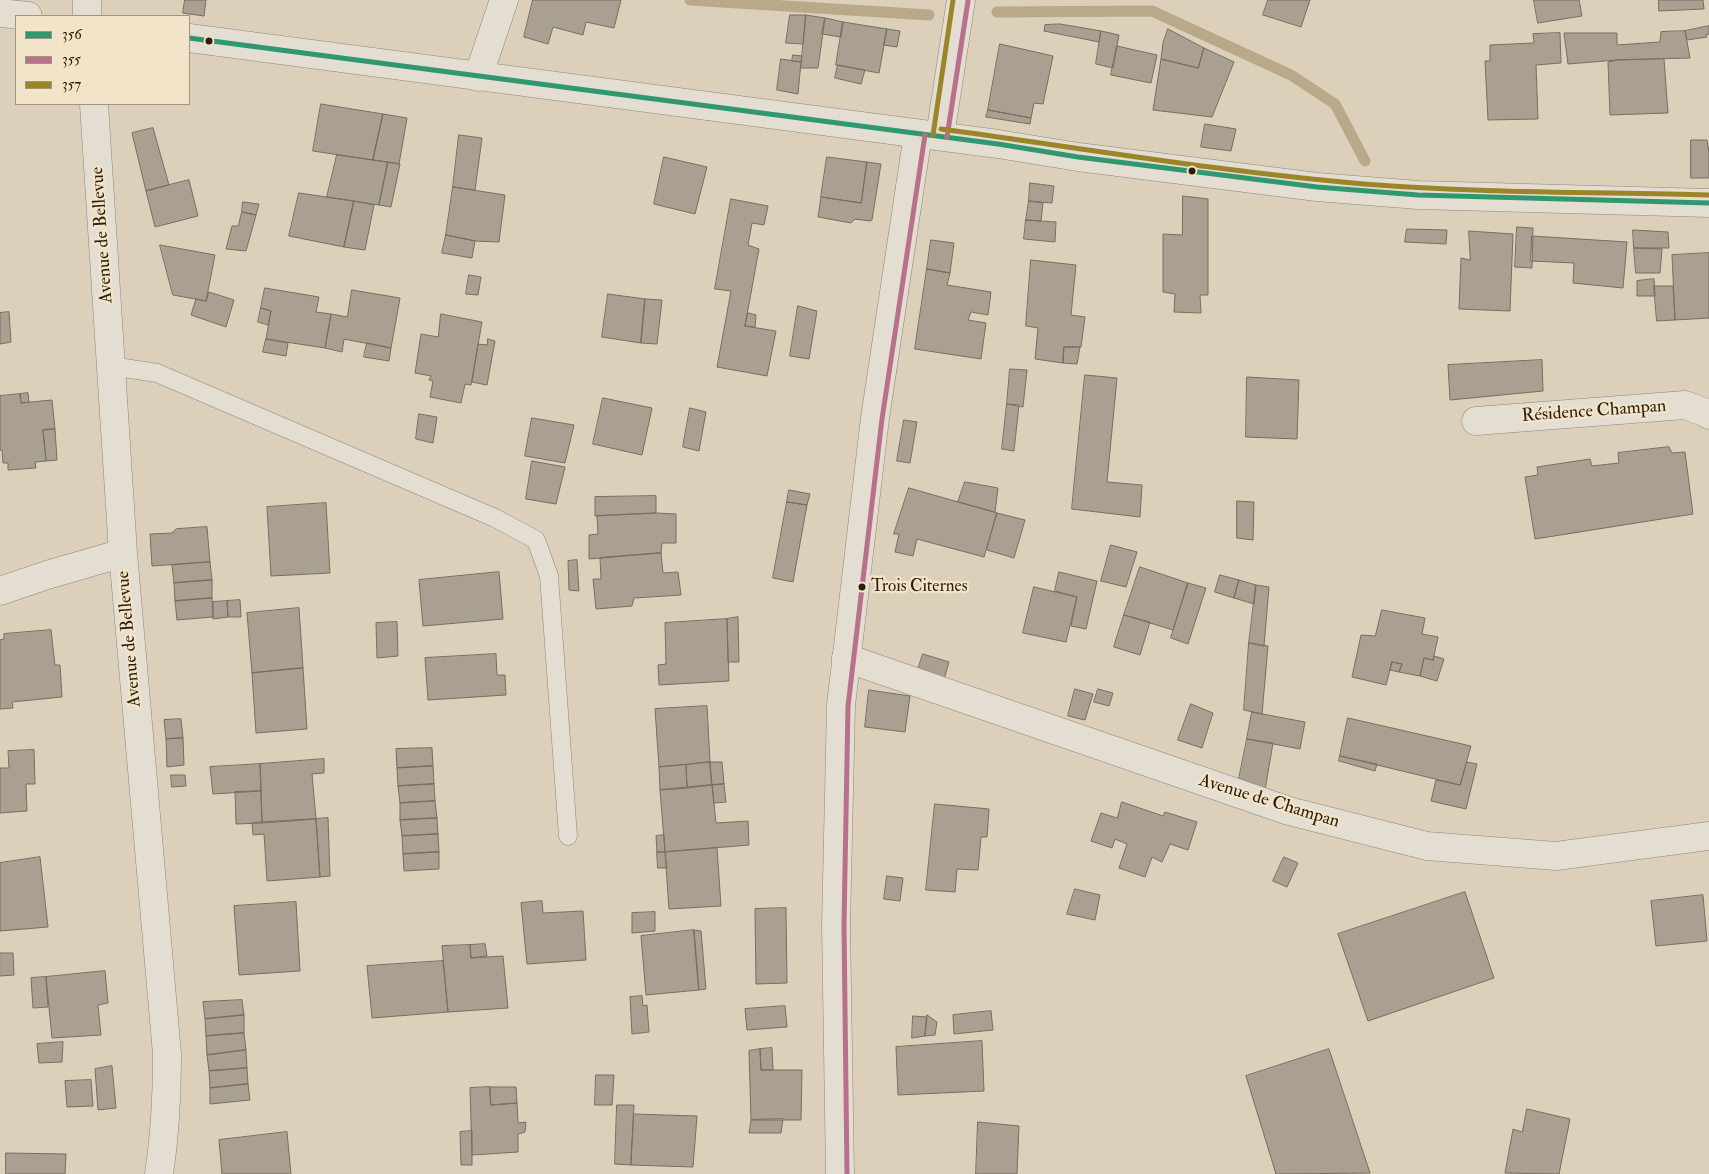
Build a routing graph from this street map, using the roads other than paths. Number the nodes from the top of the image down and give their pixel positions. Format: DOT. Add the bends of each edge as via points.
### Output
graph roads {
  1 [pos="87,0"];
  2 [pos="504,0"];
  3 [pos="962,0"];
  4 [pos="0,13"];
  5 [pos="19,15"];
  6 [pos="87,15"];
  7 [pos="190,38"];
  8 [pos="478,77"];
  9 [pos="94,105"];
  10 [pos="929,135"];
  11 [pos="1709,203"];
  12 [pos="111,366"];
  13 [pos="1709,415"];
  14 [pos="1476,421"];
  15 [pos="123,553"];
  16 [pos="0,591"];
  17 [pos="846,658"];
  18 [pos="568,836"];
  19 [pos="1709,836"];
  20 [pos="159,1174"];
  21 [pos="840,1174"];
  1 -- 6 [label="street"];
  2 -- 8 [label="street"];
  3 -- 10 [label="street"];
  4 -- 5 [label="street"];
  7 -- 8 [label="street"];
  8 -- 10 [label="street"];
  9 -- 12 [label="street, Avenue de Bellevue"];
  10 -- 11 [label="street" via="1318,187 1418,194"];
  10 -- 17 [label="street" via="875,418"];
  12 -- 15 [label="street, Avenue de Bellevue"];
  12 -- 18 [label="lane" via="157,372 495,518 536,540 549,576"];
  13 -- 14 [label="street, Résidence Champan" via="1685,405"];
  15 -- 16 [label="street"];
  15 -- 20 [label="street, Avenue de Bellevue" via="167,1054"];
  17 -- 19 [label="street, Avenue de Champan" via="1289,812 1427,846 1556,856"];
  17 -- 21 [label="street" via="840,720 836,925"];
}
